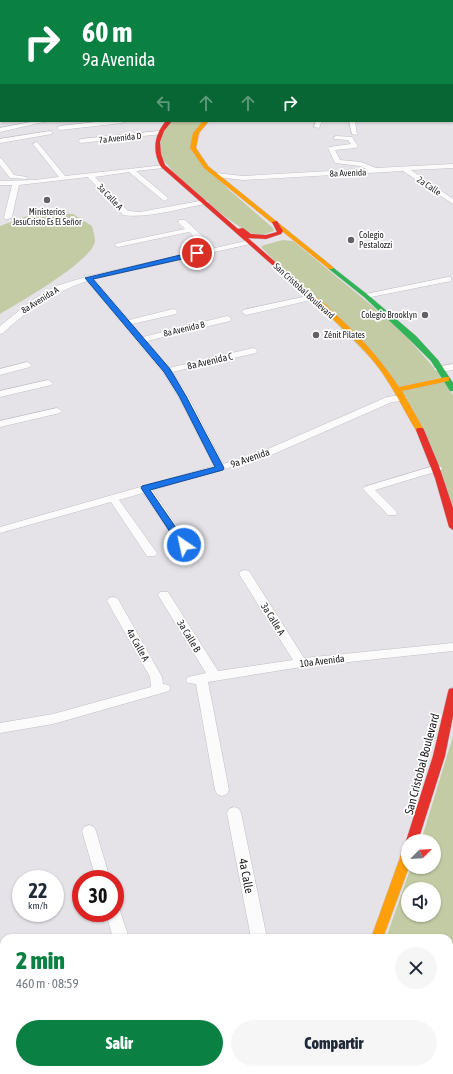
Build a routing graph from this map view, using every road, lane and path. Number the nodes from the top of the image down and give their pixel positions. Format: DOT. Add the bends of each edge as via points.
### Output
graph roads {
  1 [pos="40,122"];
  2 [pos="113,122"];
  3 [pos="168,122"];
  4 [pos="205,122"];
  5 [pos="352,122"];
  6 [pos="0,125"];
  7 [pos="15,126"];
  8 [pos="60,128"];
  9 [pos="0,130"];
  10 [pos="50,133"];
  11 [pos="159,133"];
  12 [pos="355,134"];
  13 [pos="336,138"];
  14 [pos="0,141"];
  15 [pos="81,141"];
  16 [pos="36,144"];
  17 [pos="0,160"];
  18 [pos="164,166"];
  19 [pos="453,166"];
  20 [pos="130,170"];
  21 [pos="406,170"];
  22 [pos="376,172"];
  23 [pos="61,175"];
  24 [pos="90,175"];
  25 [pos="216,175"];
  26 [pos="243,178"];
  27 [pos="16,180"];
  28 [pos="0,182"];
  29 [pos="230,186"];
  30 [pos="164,199"];
  31 [pos="205,202"];
  32 [pos="453,202"];
  33 [pos="216,211"];
  34 [pos="8,217"];
  35 [pos="182,222"];
  36 [pos="275,222"];
  37 [pos="190,230"];
  38 [pos="296,240"];
  39 [pos="118,245"];
  40 [pos="253,245"];
  41 [pos="213,250"];
  42 [pos="89,278"];
  43 [pos="448,279"];
  44 [pos="366,296"];
  45 [pos="312,297"];
  46 [pos="173,312"];
  47 [pos="246,312"];
  48 [pos="227,319"];
  49 [pos="126,323"];
  50 [pos="0,331"];
  51 [pos="140,340"];
  52 [pos="253,351"];
  53 [pos="27,365"];
  54 [pos="453,367"];
  55 [pos="439,369"];
  56 [pos="167,371"];
  57 [pos="0,372"];
  58 [pos="446,379"];
  59 [pos="48,383"];
  60 [pos="453,389"];
  61 [pos="0,394"];
  62 [pos="400,394"];
  63 [pos="57,411"];
  64 [pos="0,424"];
  65 [pos="220,468"];
  66 [pos="437,468"];
  67 [pos="145,488"];
  68 [pos="113,498"];
  69 [pos="392,514"];
  70 [pos="453,527"];
  71 [pos="0,530"];
  72 [pos="184,545"];
  73 [pos="151,553"];
  74 [pos="245,574"];
  75 [pos="164,595"];
  76 [pos="113,601"];
  77 [pos="453,647"];
  78 [pos="301,663"];
  79 [pos="214,676"];
  80 [pos="453,692"];
  81 [pos="0,728"];
  82 [pos="449,732"];
  83 [pos="222,790"];
  84 [pos="234,813"];
  85 [pos="89,831"];
  86 [pos="414,834"];
  87 [pos="100,870"];
  88 [pos="401,871"];
  89 [pos="117,922"];
  90 [pos="120,934"];
  91 [pos="258,934"];
  92 [pos="378,934"];
  1 -- 7 [label="street"];
  2 -- 8 [label="street"];
  3 -- 11 [label="main road"];
  4 -- 25 [label="main road" via="196,133 194,148 206,167"];
  5 -- 12 [label="street"];
  6 -- 7 [label="street"];
  7 -- 9 [label="street"];
  10 -- 14 [label="street"];
  11 -- 15 [label="street, 7a Avenida D"];
  11 -- 18 [label="main road, San Cristobal Boulevard" via="156,148"];
  13 -- 22 [label="street" via="350,138 355,146 331,148 337,162 361,164"];
  16 -- 23 [label="street"];
  17 -- 27 [label="street"];
  18 -- 20 [label="street"];
  18 -- 31 [label="main road, San Cristobal Boulevard"];
  19 -- 21 [label="street, 8a Avenida"];
  20 -- 24 [label="street"];
  20 -- 30 [label="street"];
  21 -- 22 [label="street, 8a Avenida"];
  21 -- 32 [label="street, 2a Calle"];
  22 -- 26 [label="street, 8a Avenida"];
  23 -- 24 [label="street"];
  23 -- 27 [label="street"];
  24 -- 31 [label="street, 3a Calle A" via="126,213 132,215"];
  25 -- 26 [label="street, 8a Avenida"];
  25 -- 29 [label="main road"];
  26 -- 29 [label="street, 8a Avenida"];
  27 -- 28 [label="street"];
  27 -- 34 [label="street"];
  29 -- 36 [label="main road"];
  31 -- 33 [label="main road, San Cristobal Boulevard"];
  33 -- 36 [label="main road" via="250,236 266,237 279,233"];
  33 -- 40 [label="main road, San Cristobal Boulevard"];
  35 -- 37 [label="street"];
  36 -- 38 [label="main road"];
  37 -- 39 [label="street"];
  37 -- 41 [label="street"];
  38 -- 40 [label="main road" via="281,238"];
  38 -- 44 [label="main road"];
  40 -- 41 [label="street, 8a Avenida A"];
  40 -- 45 [label="main road, San Cristobal Boulevard"];
  41 -- 42 [label="street, 8a Avenida A"];
  42 -- 49 [label="street"];
  42 -- 50 [label="street, 8a Avenida A" via="47,294"];
  43 -- 44 [label="street"];
  44 -- 55 [label="main road" via="413,338"];
  45 -- 47 [label="street"];
  45 -- 62 [label="main road, San Cristobal Boulevard" via="363,344"];
  46 -- 49 [label="street"];
  48 -- 51 [label="street, 8a Avenida B"];
  49 -- 51 [label="street"];
  51 -- 56 [label="street"];
  52 -- 56 [label="street, 8a Avenida C"];
  53 -- 57 [label="street"];
  54 -- 55 [label="street"];
  55 -- 58 [label="main road"];
  56 -- 65 [label="street" via="183,396"];
  58 -- 60 [label="main road"];
  58 -- 62 [label="main road"];
  59 -- 61 [label="street"];
  62 -- 65 [label="street, 9a Avenida" via="265,454"];
  62 -- 66 [label="main road, San Cristobal Boulevard"];
  63 -- 64 [label="street"];
  65 -- 67 [label="street, 9a Avenida"];
  66 -- 69 [label="street" via="368,488"];
  66 -- 70 [label="main road, San Cristobal Boulevard"];
  67 -- 68 [label="street, 9a Avenida"];
  67 -- 72 [label="street"];
  68 -- 71 [label="street, 9a Avenida"];
  68 -- 73 [label="street"];
  74 -- 78 [label="street, 3a Calle A"];
  75 -- 79 [label="street, 3a Calle B"];
  76 -- 81 [label="street, 4a Calle A" via="161,689 53,719"];
  77 -- 78 [label="street, 10a Avenida"];
  78 -- 79 [label="street, 10a Avenida"];
  79 -- 83 [label="street, 10a Avenida" via="196,680"];
  80 -- 82 [label="main road, San Cristobal Boulevard"];
  82 -- 86 [label="main road, San Cristobal Boulevard"];
  84 -- 91 [label="street, 4a Calle"];
  85 -- 87 [label="street"];
  88 -- 92 [label="main road"];
  89 -- 90 [label="street"];
}
